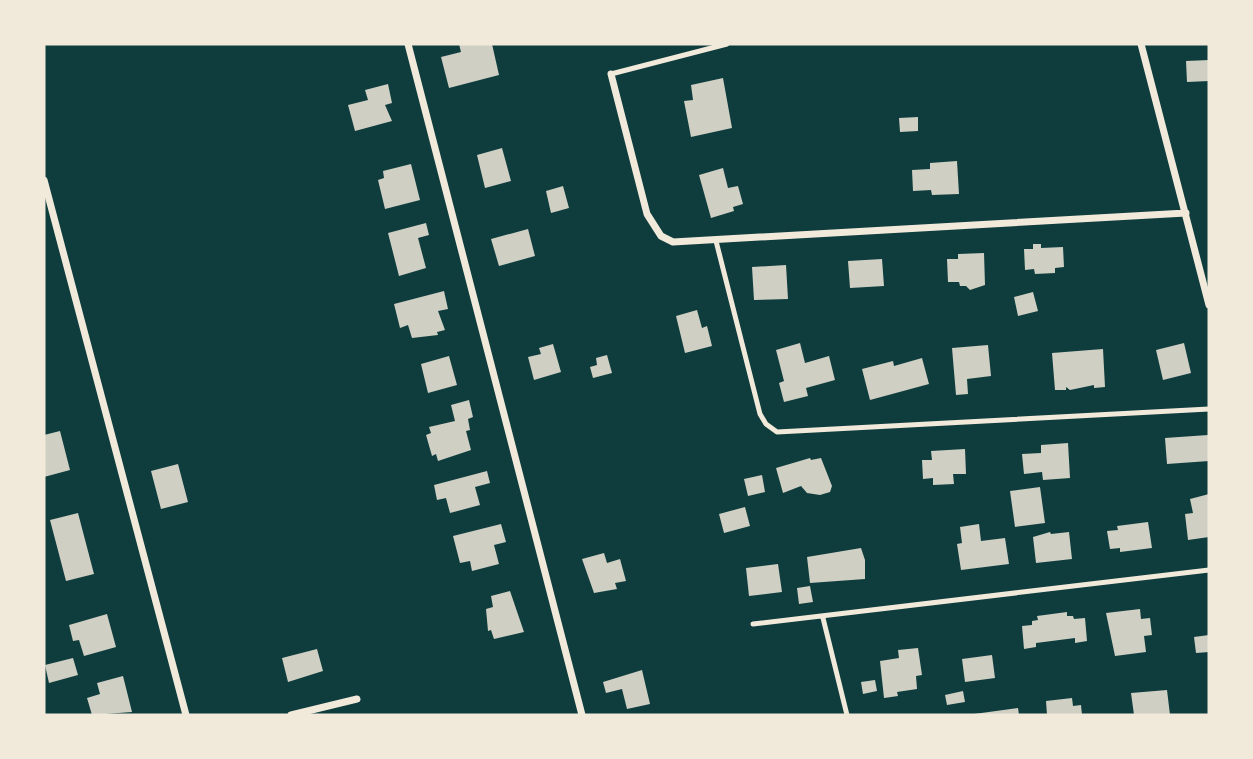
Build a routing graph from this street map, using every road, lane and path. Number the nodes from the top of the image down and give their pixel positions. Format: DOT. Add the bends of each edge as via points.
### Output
graph roads {
  1 [pos="408,44"];
  2 [pos="727,44"];
  3 [pos="1141,44"];
  4 [pos="611,74"];
  5 [pos="44,180"];
  6 [pos="1186,213"];
  7 [pos="716,241"];
  8 [pos="1209,305"];
  9 [pos="1209,409"];
  10 [pos="1209,570"];
  11 [pos="823,618"];
  12 [pos="753,624"];
  13 [pos="356,699"];
  14 [pos="186,715"];
  15 [pos="291,715"];
  16 [pos="582,715"];
  17 [pos="847,715"];
  1 -- 16 [label="street"];
  2 -- 4 [label="lane"];
  3 -- 6 [label="street"];
  4 -- 7 [label="street" via="653,227 673,242"];
  5 -- 14 [label="street"];
  6 -- 7 [label="street"];
  6 -- 8 [label="street"];
  7 -- 9 [label="lane" via="761,414 777,432"];
  10 -- 11 [label="lane"];
  11 -- 12 [label="lane"];
  11 -- 17 [label="lane"];
  13 -- 15 [label="street"];
}
